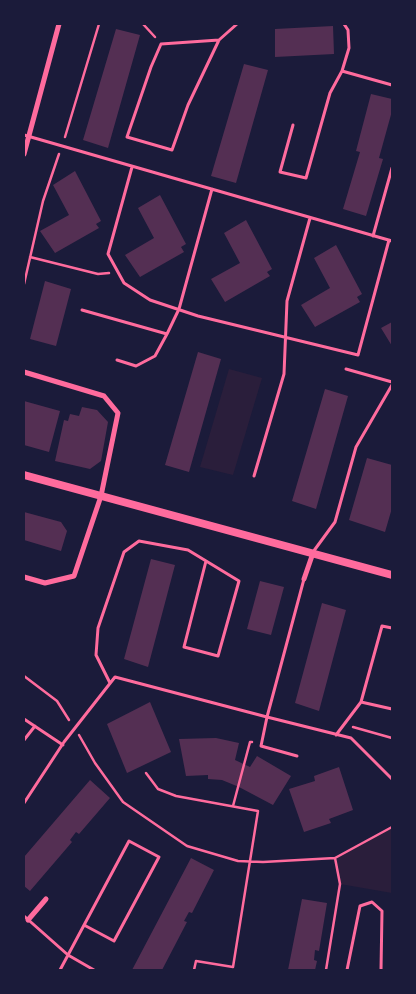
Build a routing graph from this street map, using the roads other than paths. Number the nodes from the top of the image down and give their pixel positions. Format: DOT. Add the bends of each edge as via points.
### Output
graph roads {
  1 [pos="59,24"];
  2 [pos="237,24"];
  3 [pos="344,24"];
  4 [pos="218,40"];
  5 [pos="342,71"];
  6 [pos="392,85"];
  7 [pos="293,125"];
  8 [pos="26,136"];
  9 [pos="24,154"];
  10 [pos="132,166"];
  11 [pos="392,168"];
  12 [pos="212,190"];
  13 [pos="310,218"];
  14 [pos="373,236"];
  15 [pos="391,241"];
  16 [pos="179,309"];
  17 [pos="82,310"];
  18 [pos="167,334"];
  19 [pos="285,336"];
  20 [pos="117,360"];
  21 [pos="346,369"];
  22 [pos="24,372"];
  23 [pos="392,384"];
  24 [pos="24,475"];
  25 [pos="254,476"];
  26 [pos="102,496"];
  27 [pos="312,553"];
  28 [pos="206,561"];
  29 [pos="392,575"];
  30 [pos="24,577"];
  31 [pos="304,579"];
  32 [pos="392,628"];
  33 [pos="110,683"];
  34 [pos="361,702"];
  35 [pos="392,709"];
  36 [pos="267,717"];
  37 [pos="24,719"];
  38 [pos="35,726"];
  39 [pos="336,734"];
  40 [pos="24,740"];
  41 [pos="63,745"];
  42 [pos="297,756"];
  43 [pos="392,779"];
  44 [pos="24,803"];
  45 [pos="46,900"];
  46 [pos="26,918"];
  47 [pos="84,925"];
  48 [pos="68,955"];
  49 [pos="60,970"];
  50 [pos="94,970"];
  51 [pos="347,970"];
  52 [pos="381,970"];
  1 -- 8 [label="street"];
  2 -- 4 [label="lane"];
  3 -- 5 [label="lane" via="348,30 349,48"];
  4 -- 4 [label="lane" via="188,105 172,150 127,137 161,44"];
  5 -- 6 [label="lane"];
  5 -- 7 [label="lane" via="330,93 306,178 280,172"];
  8 -- 9 [label="street"];
  8 -- 10 [label="lane"];
  10 -- 12 [label="lane"];
  10 -- 16 [label="lane" via="108,254 124,283 150,300"];
  11 -- 14 [label="lane"];
  12 -- 13 [label="lane"];
  12 -- 16 [label="lane"];
  13 -- 14 [label="lane"];
  13 -- 19 [label="lane" via="287,301"];
  14 -- 15 [label="lane"];
  15 -- 19 [label="lane" via="358,355"];
  16 -- 18 [label="lane"];
  16 -- 19 [label="lane"];
  17 -- 18 [label="lane"];
  18 -- 20 [label="lane" via="155,356 136,366"];
  19 -- 25 [label="lane" via="284,374"];
  21 -- 23 [label="lane"];
  22 -- 26 [label="street" via="104,396 118,413"];
  23 -- 27 [label="lane" via="356,447 335,522"];
  24 -- 26 [label="street"];
  26 -- 27 [label="street"];
  26 -- 30 [label="street" via="74,576 45,583"];
  27 -- 29 [label="street"];
  27 -- 31 [label="street"];
  28 -- 28 [label="lane" via="239,581 218,656 184,647"];
  28 -- 33 [label="lane" via="188,550 139,540 124,552 98,628 96,655"];
  31 -- 36 [label="lane"];
  32 -- 34 [label="lane" via="382,626"];
  33 -- 36 [label="lane" via="115,677"];
  33 -- 41 [label="lane"];
  34 -- 35 [label="lane"];
  34 -- 39 [label="lane"];
  36 -- 39 [label="lane"];
  36 -- 42 [label="lane" via="260,746"];
  37 -- 38 [label="lane"];
  38 -- 40 [label="lane"];
  38 -- 41 [label="lane"];
  39 -- 43 [label="lane" via="350,738"];
  41 -- 44 [label="lane"];
  45 -- 46 [label="street"];
  46 -- 48 [label="lane"];
  47 -- 47 [label="lane" via="129,842 159,856 114,941"];
  47 -- 48 [label="lane"];
  48 -- 49 [label="lane"];
  48 -- 50 [label="lane"];
  51 -- 52 [label="lane" via="360,906 372,902 382,911"];
}
